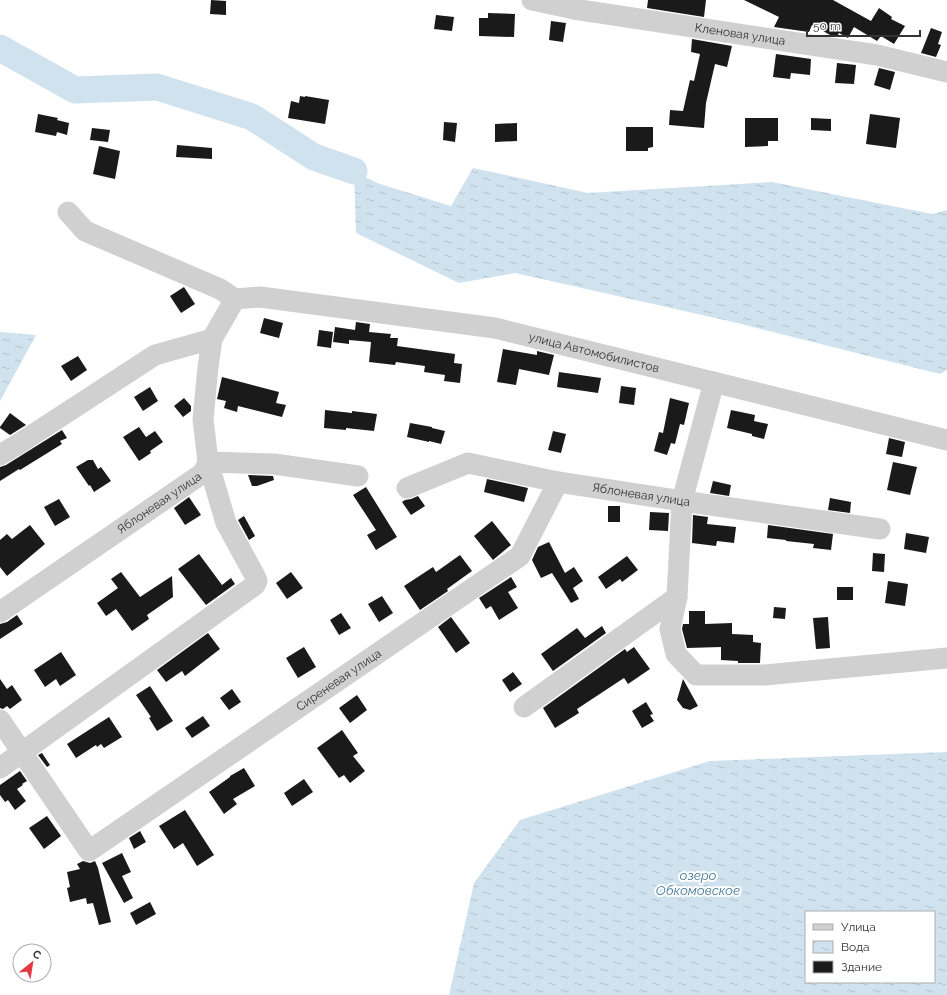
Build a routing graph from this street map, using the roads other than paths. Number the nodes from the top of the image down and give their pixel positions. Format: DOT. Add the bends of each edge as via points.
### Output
graph roads {
  1 [pos="532,0"];
  2 [pos="947,72"];
  3 [pos="68,212"];
  4 [pos="235,299"];
  5 [pos="212,339"];
  6 [pos="714,382"];
  7 [pos="947,440"];
  8 [pos="0,455"];
  9 [pos="208,462"];
  10 [pos="358,476"];
  11 [pos="558,482"];
  12 [pos="407,488"];
  13 [pos="682,501"];
  14 [pos="880,529"];
  15 [pos="677,597"];
  16 [pos="0,612"];
  17 [pos="947,658"];
  18 [pos="524,707"];
  19 [pos="0,720"];
  20 [pos="22,752"];
  21 [pos="0,768"];
  1 -- 2 [label="street, Кленовая улица" via="574,9 876,55"];
  3 -- 4 [label="street" via="85,231 220,289"];
  4 -- 5 [label="street"];
  4 -- 6 [label="street, улица Автомобилистов" via="260,297 495,328"];
  5 -- 8 [label="street" via="156,355"];
  5 -- 9 [label="street" via="204,419"];
  6 -- 7 [label="street, улица Автомобилистов"];
  6 -- 13 [label="street"];
  9 -- 10 [label="street, Яблоневая улица" via="274,464"];
  9 -- 16 [label="street, Яблоневая улица" via="203,473"];
  9 -- 20 [label="street" via="226,523 255,576 255,585"];
  11 -- 12 [label="street, Яблоневая улица" via="468,463"];
  11 -- 13 [label="street, Яблоневая улица"];
  11 -- 20 [label="street, Сиреневая улица" via="520,556 89,851"];
  13 -- 14 [label="street, Яблоневая улица"];
  13 -- 15 [label="street"];
  15 -- 17 [label="street" via="670,629 676,654 696,675 765,675"];
  15 -- 18 [label="street"];
  19 -- 20 [label="street"];
  20 -- 21 [label="street"];
}
